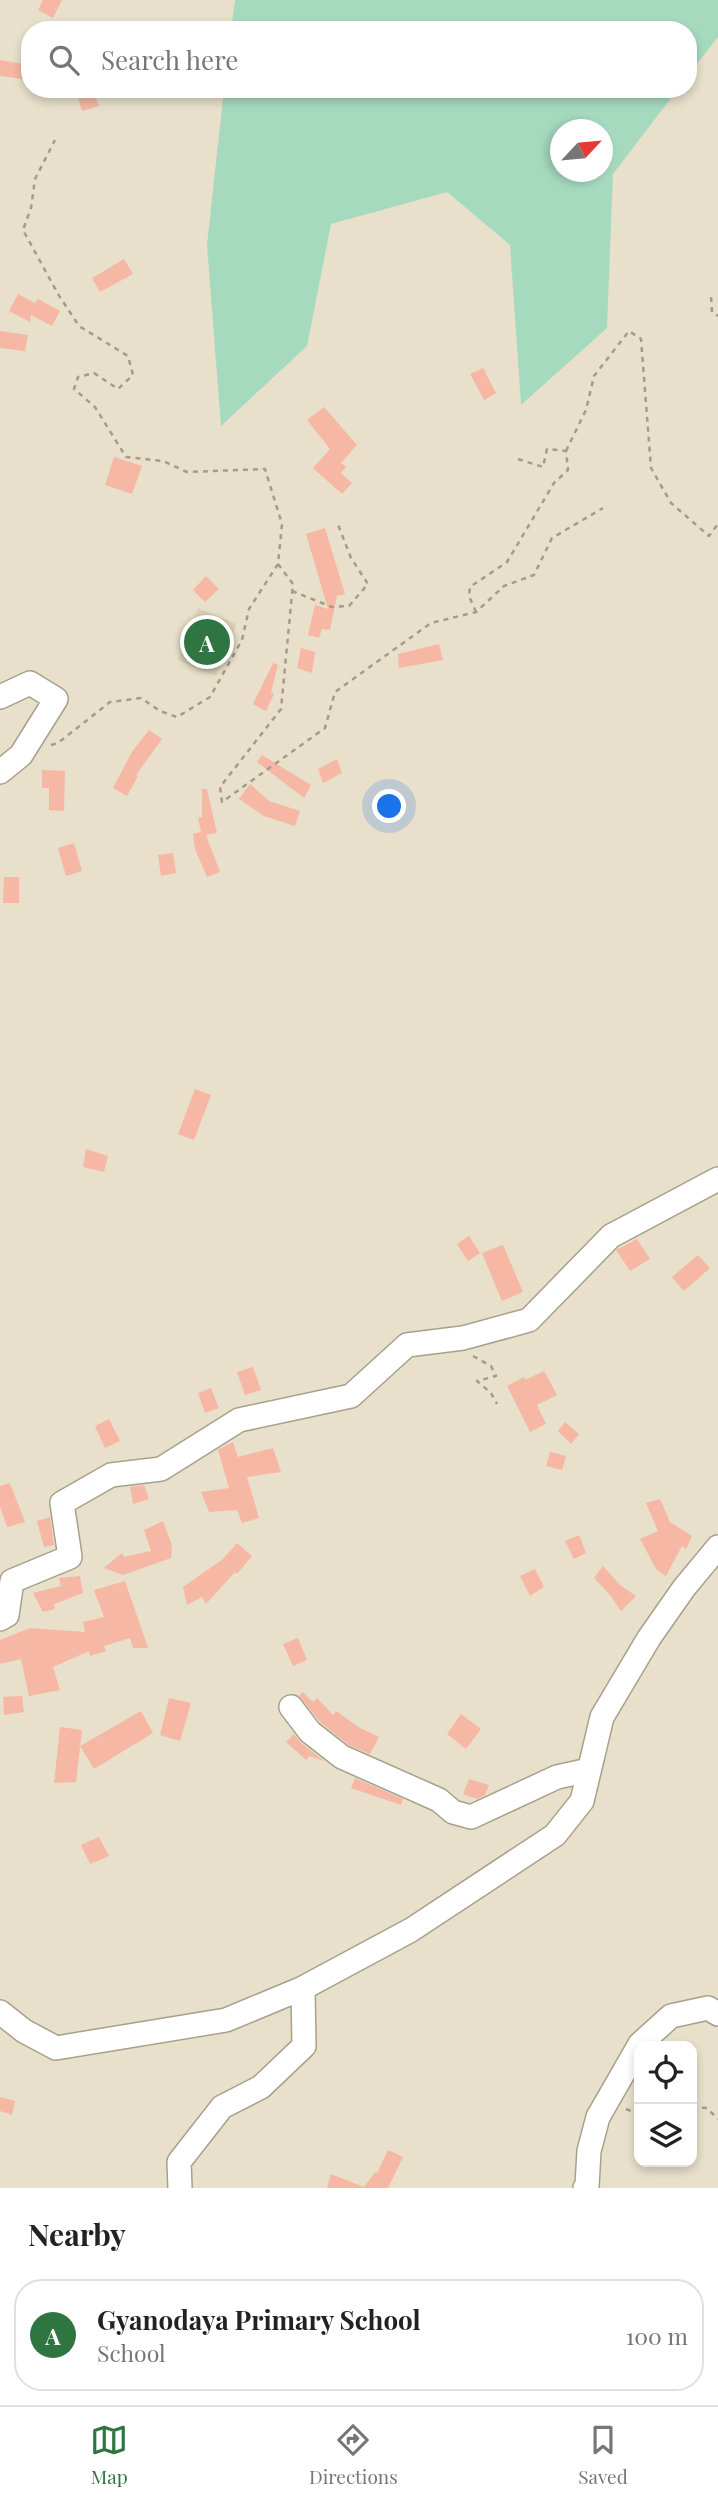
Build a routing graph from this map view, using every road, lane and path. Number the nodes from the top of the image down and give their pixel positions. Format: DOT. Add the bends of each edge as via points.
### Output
graph roads {
  1 [pos="55,140"];
  2 [pos="711,296"];
  3 [pos="718,316"];
  4 [pos="566,451"];
  5 [pos="518,459"];
  6 [pos="603,508"];
  7 [pos="337,522"];
  8 [pos="718,524"];
  9 [pos="278,564"];
  10 [pos="292,591"];
  11 [pos="476,612"];
  12 [pos="0,697"];
  13 [pos="22,755"];
  14 [pos="0,772"];
  15 [pos="718,1179"];
  16 [pos="463,1338"];
  17 [pos="497,1404"];
  18 [pos="718,1547"];
  19 [pos="0,1619"];
  20 [pos="291,1707"];
  21 [pos="589,1770"];
  22 [pos="303,1988"];
  23 [pos="0,2012"];
  24 [pos="718,2014"];
  25 [pos="697,2107"];
  26 [pos="718,2119"];
  27 [pos="180,2188"];
  28 [pos="585,2188"];
  1 -- 9 [label="path" via="35,179 23,230 79,326 128,356 133,375 118,389 94,373 78,377 74,389 95,407 126,457 163,461 187,471 265,468 282,524"];
  2 -- 3 [label="path" via="712,312"];
  4 -- 5 [label="path" via="547,449 543,467"];
  4 -- 8 [label="path" via="586,410 594,376 629,331 641,339 651,468 671,503 709,536"];
  4 -- 11 [label="path" via="568,470 554,483 508,562 470,587"];
  6 -- 11 [label="path" via="552,538 534,575 504,586"];
  7 -- 10 [label="path" via="351,558 368,584 349,606 332,607"];
  9 -- 10 [label="path" via="293,584"];
  9 -- 13 [label="path" via="249,609 242,640 210,698 177,717 141,698 110,702 58,743"];
  10 -- 11 [label="path" via="281,709 220,787 222,802 325,728 335,692 431,624"];
  12 -- 13 [label="street" via="30,683 56,699"];
  13 -- 14 [label="street"];
  15 -- 16 [label="street" via="611,1236 529,1320"];
  16 -- 17 [label="path" via="471,1354 491,1366 496,1376 477,1381"];
  16 -- 19 [label="street" via="407,1345 351,1396 239,1420 161,1469 111,1475 62,1503 70,1557 12,1581 6,1615"];
  18 -- 21 [label="street" via="649,1638 602,1717"];
  20 -- 21 [label="street" via="310,1732 342,1757 439,1800 462,1816 471,1817 557,1777"];
  21 -- 22 [label="street" via="582,1801 555,1835 411,1930"];
  22 -- 23 [label="street" via="226,2020 56,2048"];
  22 -- 27 [label="street" via="304,2046 261,2087 222,2107 179,2162"];
  24 -- 28 [label="street" via="708,2008 671,2016 640,2044 598,2117"];
  25 -- 26 [label="path" via="707,2108"];
}
